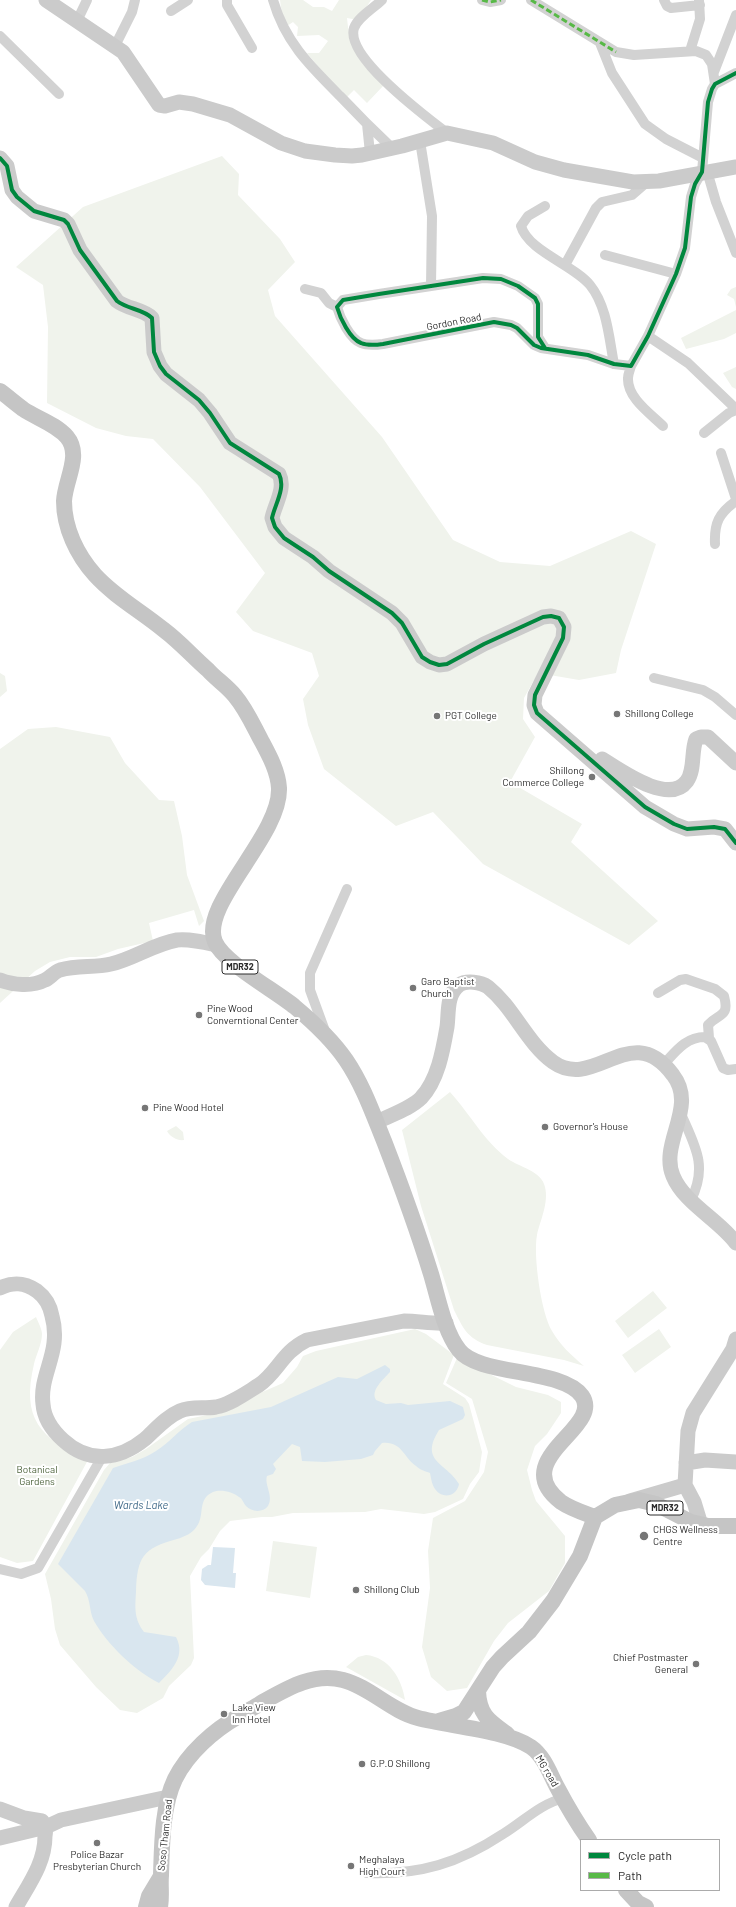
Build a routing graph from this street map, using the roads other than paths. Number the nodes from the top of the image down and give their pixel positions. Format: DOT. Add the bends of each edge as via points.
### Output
graph roads {
  1 [pos="46,0"];
  2 [pos="86,0"];
  3 [pos="135,0"];
  4 [pos="188,0"];
  5 [pos="227,0"];
  6 [pos="273,0"];
  7 [pos="382,0"];
  8 [pos="482,0"];
  9 [pos="501,0"];
  10 [pos="530,0"];
  11 [pos="664,0"];
  12 [pos="699,2"];
  13 [pos="171,11"];
  14 [pos="736,15"];
  15 [pos="77,21"];
  16 [pos="0,36"];
  17 [pos="600,43"];
  18 [pos="115,46"];
  19 [pos="252,48"];
  20 [pos="690,51"];
  21 [pos="714,72"];
  22 [pos="736,73"];
  23 [pos="715,84"];
  24 [pos="59,94"];
  25 [pos="367,124"];
  26 [pos="446,133"];
  27 [pos="420,141"];
  28 [pos="392,148"];
  29 [pos="370,153"];
  30 [pos="0,158"];
  31 [pos="736,167"];
  32 [pos="701,169"];
  33 [pos="647,182"];
  34 [pos="545,206"];
  35 [pos="736,254"];
  36 [pos="605,255"];
  37 [pos="565,265"];
  38 [pos="676,274"];
  39 [pos="431,286"];
  40 [pos="306,289"];
  41 [pos="337,307"];
  42 [pos="648,336"];
  43 [pos="545,348"];
  44 [pos="614,364"];
  45 [pos="631,366"];
  46 [pos="0,391"];
  47 [pos="736,410"];
  48 [pos="663,426"];
  49 [pos="704,433"];
  50 [pos="721,453"];
  51 [pos="735,503"];
  52 [pos="715,544"];
  53 [pos="654,678"];
  54 [pos="736,715"];
  55 [pos="568,740"];
  56 [pos="736,763"];
  57 [pos="736,843"];
  58 [pos="347,889"];
  59 [pos="216,945"];
  60 [pos="0,980"];
  61 [pos="658,992"];
  62 [pos="709,1038"];
  63 [pos="328,1039"];
  64 [pos="664,1064"];
  65 [pos="736,1069"];
  66 [pos="681,1114"];
  67 [pos="377,1122"];
  68 [pos="691,1200"];
  69 [pos="736,1243"];
  70 [pos="0,1288"];
  71 [pos="446,1324"];
  72 [pos="736,1339"];
  73 [pos="736,1364"];
  74 [pos="698,1404"];
  75 [pos="102,1457"];
  76 [pos="736,1462"];
  77 [pos="686,1463"];
  78 [pos="685,1485"];
  79 [pos="628,1501"];
  80 [pos="595,1517"];
  81 [pos="701,1525"];
  82 [pos="736,1526"];
  83 [pos="0,1569"];
  84 [pos="478,1692"];
  85 [pos="435,1721"];
  86 [pos="518,1741"];
  87 [pos="168,1797"];
  88 [pos="564,1798"];
  89 [pos="0,1809"];
  90 [pos="46,1827"];
  91 [pos="0,1838"];
  92 [pos="588,1839"];
  93 [pos="367,1873"];
  94 [pos="161,1876"];
  95 [pos="627,1891"];
  96 [pos="16,1907"];
  97 [pos="146,1907"];
  98 [pos="160,1907"];
  99 [pos="646,1907"];
  1 -- 15 [label="street"];
  2 -- 15 [label="street"];
  3 -- 18 [label="street" via="132,12"];
  4 -- 13 [label="street"];
  5 -- 19 [label="street" via="227,5"];
  6 -- 25 [label="street" via="282,27 294,46 318,76"];
  7 -- 26 [label="street" via="355,26 353,32 358,49 369,65 408,103"];
  8 -- 9 [label="street"];
  10 -- 17 [label="street"];
  11 -- 12 [label="street" via="671,8"];
  12 -- 20 [label="street" via="700,19"];
  14 -- 21 [label="street"];
  15 -- 18 [label="street"];
  16 -- 24 [label="street"];
  17 -- 20 [label="street" via="616,52 634,55"];
  17 -- 32 [label="street" via="612,74 645,124"];
  18 -- 29 [label="street" via="123,52 159,104 193,104 230,115 281,143 305,151 352,156"];
  20 -- 21 [label="street" via="710,58"];
  21 -- 23 [label="street"];
  22 -- 23 [label="street"];
  23 -- 32 [label="street" via="708,102"];
  25 -- 28 [label="street"];
  25 -- 29 [label="street"];
  26 -- 27 [label="street"];
  26 -- 33 [label="street" via="493,143 535,162 564,170 633,182"];
  27 -- 28 [label="street"];
  27 -- 39 [label="street" via="432,216"];
  28 -- 29 [label="street"];
  30 -- 55 [label="street" via="7,166 12,190 17,197 34,211 64,220 80,250 117,301 152,318 154,352 166,374 199,400 230,442 279,474 281,487 272,518 279,533 329,571 392,613 402,623 425,660 439,665 447,664 544,617 554,616 561,620 563,638 537,690 534,705 539,716"];
  31 -- 32 [label="street"];
  32 -- 33 [label="street"];
  32 -- 35 [label="street"];
  32 -- 38 [label="street" via="690,197 685,248"];
  33 -- 37 [label="street" via="632,194 602,202 596,208"];
  34 -- 37 [label="street" via="528,216 521,226 537,247"];
  36 -- 38 [label="street"];
  37 -- 44 [label="street" via="590,285 598,297"];
  38 -- 42 [label="street"];
  39 -- 41 [label="street" via="343,300"];
  39 -- 43 [label="street" via="492,277 509,281 535,298 538,304 538,337"];
  40 -- 41 [label="street" via="321,293 329,303"];
  41 -- 43 [label="street, Gordon Road" via="342,322 352,335 359,342 366,344 383,344 494,322 517,328 534,345"];
  42 -- 45 [label="street"];
  42 -- 47 [label="street" via="688,363"];
  43 -- 44 [label="street, Gordon Road"];
  44 -- 45 [label="street, Gordon Road"];
  45 -- 48 [label="street" via="627,377 628,385 639,402"];
  46 -- 59 [label="main road" via="24,410 64,433 70,440 73,459 65,495 66,518 70,534 87,566 113,592 180,643 232,692 248,715 273,764 278,778 277,806 264,836 219,910 213,929"];
  47 -- 49 [label="street"];
  50 -- 51 [label="street"];
  51 -- 52 [label="street" via="720,516 716,524"];
  53 -- 54 [label="street" via="703,690"];
  55 -- 56 [label="street" via="630,776 661,790 681,786 687,781 691,771 694,745 696,739 701,737 708,737"];
  55 -- 57 [label="street" via="636,800 656,814 687,829 724,829"];
  58 -- 63 [label="street" via="310,973 310,990"];
  59 -- 60 [label="street" via="176,940 120,962 76,966 57,971 44,981 8,984"];
  59 -- 63 [label="main road, MDR32" via="250,975 295,1007"];
  61 -- 62 [label="street" via="686,979 720,991 726,1001 725,1010 708,1025"];
  62 -- 64 [label="street" via="700,1037 685,1042"];
  62 -- 65 [label="street" via="723,1068"];
  63 -- 67 [label="main road, MDR32" via="346,1060"];
  64 -- 66 [label="street" via="680,1087"];
  64 -- 67 [label="street" via="639,1052 626,1053 586,1069 564,1068 547,1057 528,1037 487,986 469,982 460,984 453,990 437,1072 429,1088 421,1098"];
  66 -- 68 [label="street" via="699,1154 697,1188"];
  66 -- 68 [label="street" via="670,1151 670,1162 672,1176"];
  67 -- 71 [label="main road, MDR32" via="415,1222"];
  68 -- 69 [label="street" via="728,1231"];
  70 -- 75 [label="street" via="20,1283 30,1286 46,1300 56,1335 42,1390 45,1415 64,1440 86,1454"];
  71 -- 75 [label="street" via="404,1321 307,1340 290,1351 266,1379 237,1398 217,1406 182,1410 134,1446 118,1454"];
  71 -- 80 [label="main road, MDR32" via="458,1350 469,1358 568,1385 582,1396 584,1411 574,1429 546,1463 544,1474 545,1482 560,1501"];
  72 -- 74 [label="street" via="733,1349"];
  73 -- 74 [label="street"];
  74 -- 77 [label="street" via="690,1422"];
  75 -- 83 [label="street" via="38,1568 21,1574"];
  76 -- 77 [label="street" via="706,1460"];
  77 -- 78 [label="street"];
  78 -- 79 [label="street"];
  78 -- 81 [label="street" via="694,1502"];
  79 -- 80 [label="main road, MDR32" via="615,1505"];
  79 -- 81 [label="main road, MDR32" via="639,1500 656,1504 684,1520"];
  80 -- 84 [label="main road" via="580,1556 553,1601 529,1632 502,1657"];
  81 -- 82 [label="main road, MDR32"];
  84 -- 85 [label="main road" via="464,1712"];
  84 -- 86 [label="main road" via="479,1706 490,1722"];
  85 -- 86 [label="main road, MG road"];
  85 -- 87 [label="main road, Soso Tham Road" via="402,1712 344,1680 320,1678 303,1682 279,1691 237,1716 211,1736 186,1760"];
  86 -- 88 [label="main road, MG road" via="531,1747 538,1754"];
  87 -- 90 [label="street" via="61,1820"];
  87 -- 94 [label="main road, Soso Tham Road"];
  88 -- 92 [label="main road, MG road"];
  88 -- 93 [label="street" via="542,1806 504,1834 459,1858 420,1871 399,1874"];
  89 -- 90 [label="street" via="24,1818 42,1821"];
  90 -- 91 [label="street"];
  90 -- 96 [label="street" via="41,1863"];
  94 -- 97 [label="main road, Soso Tham Road" via="149,1896"];
  94 -- 98 [label="main road"];
  95 -- 99 [label="main road"];
}
